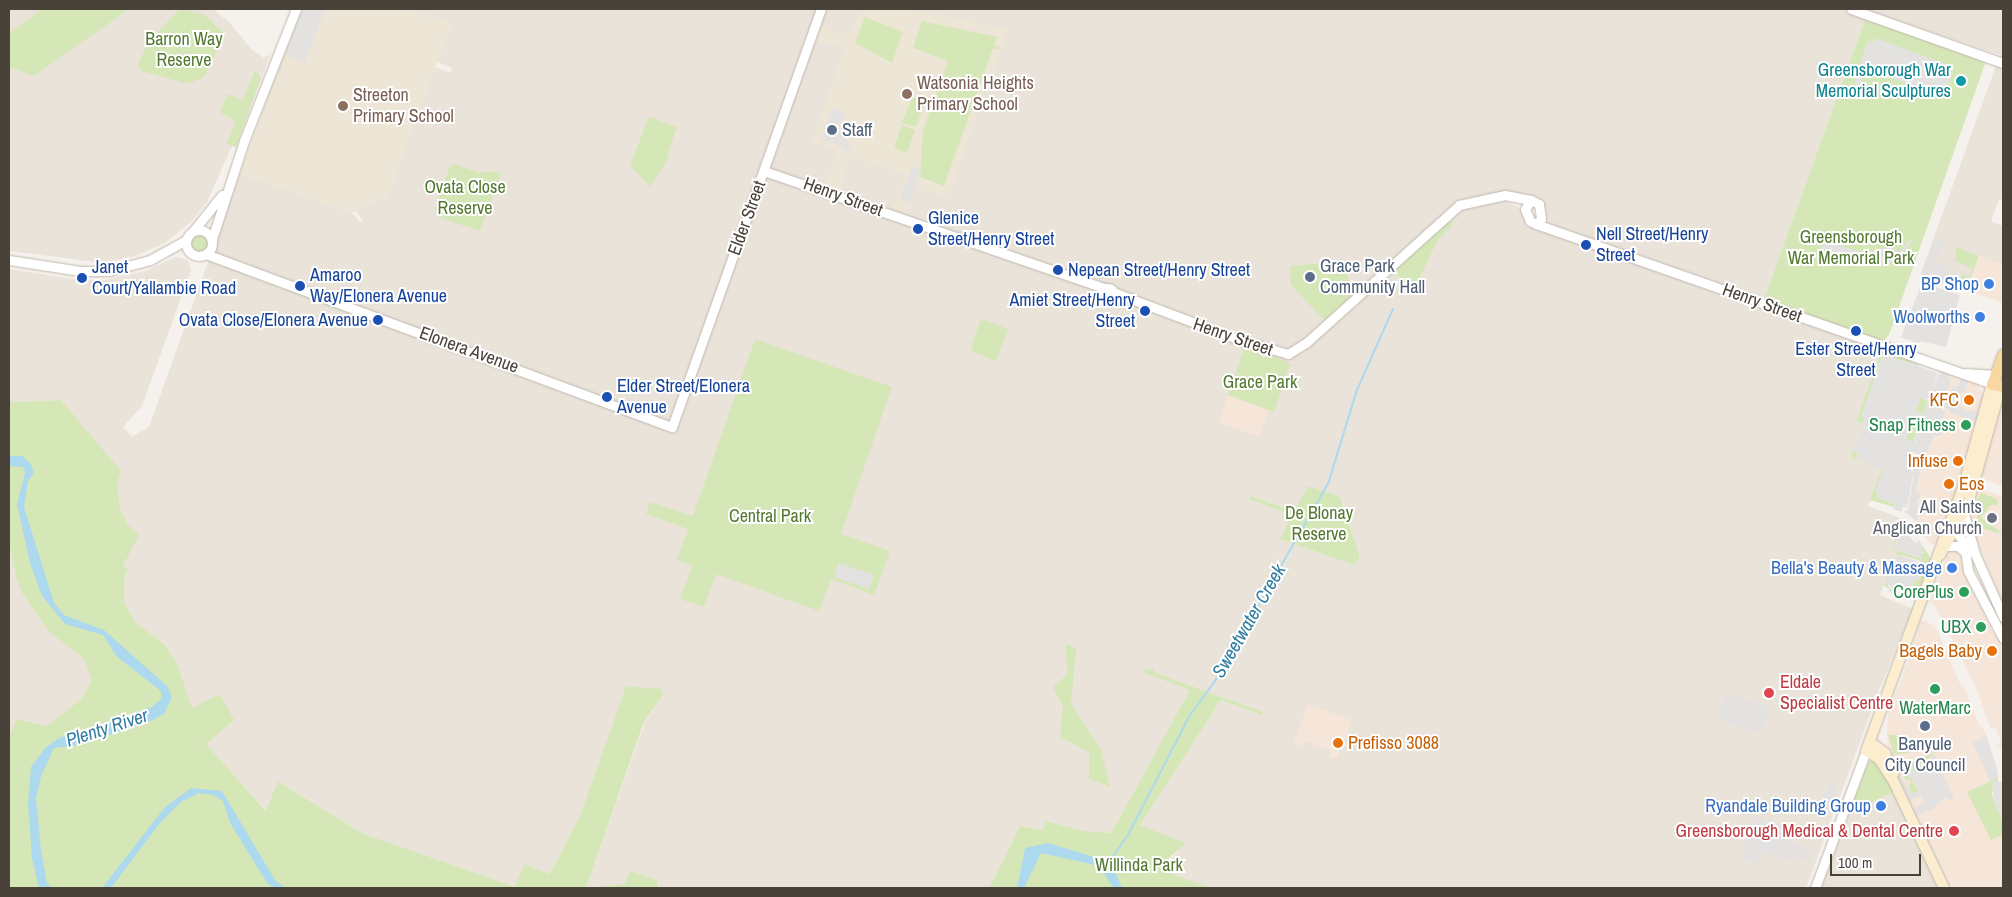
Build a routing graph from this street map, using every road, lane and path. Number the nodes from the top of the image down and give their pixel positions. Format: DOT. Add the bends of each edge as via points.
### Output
graph roads {
  1 [pos="290,9"];
  2 [pos="296,9"];
  3 [pos="821,9"];
  4 [pos="1851,9"];
  5 [pos="2003,63"];
  6 [pos="259,101"];
  7 [pos="764,171"];
  8 [pos="227,187"];
  9 [pos="1528,203"];
  10 [pos="1539,222"];
  11 [pos="193,231"];
  12 [pos="212,241"];
  13 [pos="187,245"];
  14 [pos="206,254"];
  15 [pos="9,260"];
  16 [pos="232,265"];
  17 [pos="2003,354"];
  18 [pos="2000,381"];
  19 [pos="673,424"];
  20 [pos="1970,482"];
  21 [pos="1964,514"];
  22 [pos="1952,529"];
  23 [pos="1948,546"];
  24 [pos="1966,552"];
  25 [pos="1940,555"];
  26 [pos="1981,567"];
  27 [pos="1971,573"];
  28 [pos="1990,589"];
  29 [pos="2003,617"];
  30 [pos="2003,638"];
  31 [pos="1868,747"];
  32 [pos="1815,888"];
  33 [pos="1944,888"];
  1 -- 6 [label="street"];
  2 -- 6 [label="street"];
  3 -- 7 [label="street, Elder Street"];
  4 -- 5 [label="street"];
  6 -- 8 [label="street"];
  7 -- 9 [label="street, Henry Street" via="1277,353 1292,354 1459,205 1496,197"];
  7 -- 19 [label="street, Elder Street"];
  8 -- 11 [label="street"];
  8 -- 12 [label="street"];
  9 -- 10 [label="street" via="1530,221"];
  9 -- 10 [label="street" via="1540,204"];
  10 -- 18 [label="street, Henry Street" via="1966,373 1974,379"];
  11 -- 12 [label="street" via="204,230"];
  11 -- 13 [label="street"];
  12 -- 14 [label="street"];
  12 -- 16 [label="street, Elonera Avenue" via="221,257"];
  13 -- 14 [label="street" via="196,256"];
  13 -- 15 [label="street" via="133,266 98,272"];
  14 -- 16 [label="street, Elonera Avenue"];
  16 -- 19 [label="street, Elonera Avenue"];
  17 -- 18 [label="main road"];
  18 -- 20 [label="main road"];
  20 -- 21 [label="main road"];
  20 -- 22 [label="main road"];
  21 -- 22 [label="main road"];
  21 -- 26 [label="street"];
  22 -- 23 [label="main road"];
  22 -- 24 [label="street" via="1963,540"];
  22 -- 25 [label="main road" via="1940,546"];
  23 -- 24 [label="street" via="1958,546"];
  23 -- 25 [label="main road"];
  24 -- 27 [label="street"];
  25 -- 31 [label="main road"];
  26 -- 27 [label="street" via="1974,563"];
  26 -- 28 [label="street"];
  27 -- 28 [label="street"];
  27 -- 30 [label="street"];
  28 -- 29 [label="street"];
  31 -- 32 [label="street"];
  31 -- 33 [label="main road" via="1894,782"];
}
